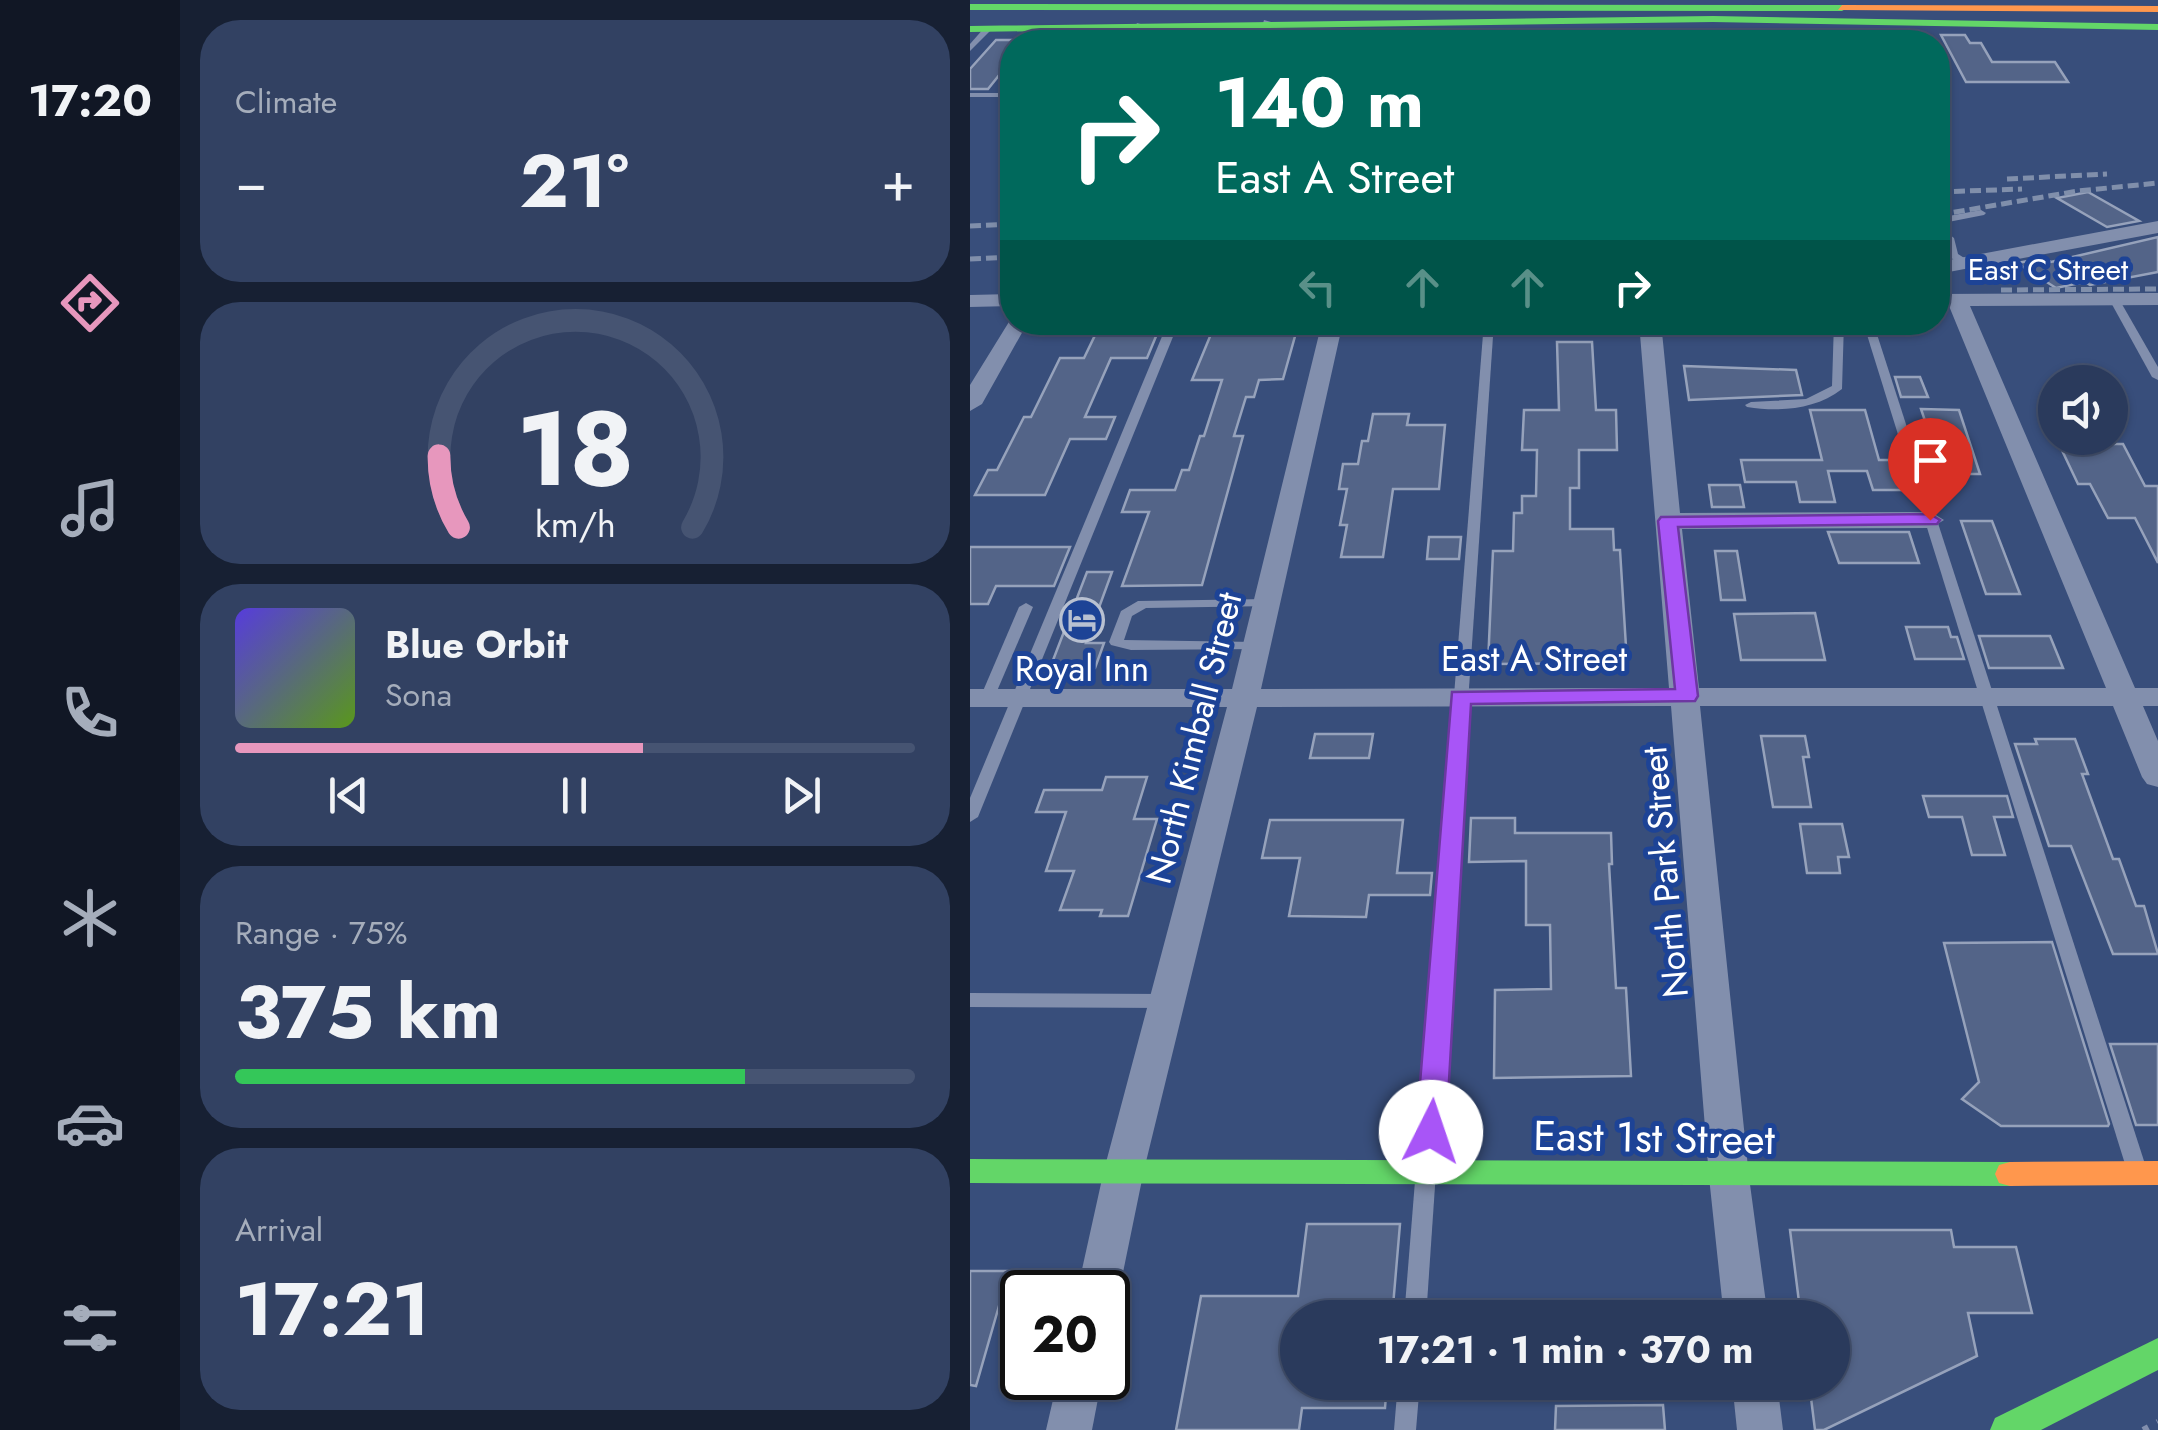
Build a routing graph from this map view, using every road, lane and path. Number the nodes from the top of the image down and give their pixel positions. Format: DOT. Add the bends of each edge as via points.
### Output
graph roads {
  1 [pos="1108,0"];
  2 [pos="2040,0"];
  3 [pos="1312,9"];
  4 [pos="970,10"];
  5 [pos="1779,10"];
  6 [pos="2154,19"];
  7 [pos="1393,30"];
  8 [pos="976,31"];
  9 [pos="970,49"];
  10 [pos="970,95"];
  11 [pos="1000,95"];
  12 [pos="1981,213"];
  13 [pos="1950,219"];
  14 [pos="2158,228"];
  15 [pos="1950,239"];
  16 [pos="1965,262"];
  17 [pos="1950,265"];
  18 [pos="2158,299"];
  19 [pos="1000,300"];
  20 [pos="1950,300"];
  21 [pos="2114,300"];
  22 [pos="970,301"];
  23 [pos="1950,307"];
  24 [pos="1010,335"];
  25 [pos="1169,335"];
  26 [pos="1330,335"];
  27 [pos="1488,335"];
  28 [pos="1651,335"];
  29 [pos="1839,335"];
  30 [pos="1872,335"];
  31 [pos="2158,377"];
  32 [pos="970,404"];
  33 [pos="1751,405"];
  34 [pos="1930,520"];
  35 [pos="1668,521"];
  36 [pos="1267,603"];
  37 [pos="1026,606"];
  38 [pos="1256,646"];
  39 [pos="1245,696"];
  40 [pos="1687,696"];
  41 [pos="1987,696"];
  42 [pos="1460,697"];
  43 [pos="2123,697"];
  44 [pos="2158,697"];
  45 [pos="979,698"];
  46 [pos="1019,698"];
  47 [pos="2158,776"];
  48 [pos="970,816"];
  49 [pos="970,1000"];
  50 [pos="1167,1001"];
  51 [pos="1124,1170"];
  52 [pos="970,1171"];
  53 [pos="1428,1171"];
  54 [pos="2148,1173"];
  55 [pos="1729,1176"];
  56 [pos="1103,1270"];
  57 [pos="1417,1300"];
  58 [pos="1744,1300"];
  59 [pos="2158,1353"];
  60 [pos="1075,1400"];
  61 [pos="1408,1400"];
  62 [pos="1756,1400"];
  63 [pos="2158,1422"];
  64 [pos="1069,1430"];
  65 [pos="1405,1430"];
  66 [pos="1760,1430"];
  67 [pos="2007,1430"];
  68 [pos="2143,1430"];
  1 -- 3 [label="main road"];
  2 -- 5 [label="main road"];
  3 -- 4 [label="main road"];
  3 -- 5 [label="main road"];
  3 -- 8 [label="main road"];
  5 -- 6 [label="main road"];
  6 -- 7 [label="main road"];
  8 -- 9 [label="lane"];
  10 -- 11 [label="lane"];
  12 -- 13 [label="lane"];
  14 -- 16 [label="street, East C Street"];
  15 -- 16 [label="lane" via="1953,256"];
  16 -- 17 [label="street, East C Street"];
  18 -- 21 [label="street, East C Street"];
  19 -- 22 [label="street"];
  20 -- 21 [label="street, East C Street"];
  21 -- 31 [label="lane"];
  23 -- 43 [label="street"];
  24 -- 32 [label="street"];
  25 -- 46 [label="lane"];
  26 -- 36 [label="street, North Kimball Street"];
  27 -- 42 [label="lane"];
  28 -- 35 [label="street, North Park Street"];
  29 -- 33 [label="lane" via="1838,388 1828,396 1804,404"];
  30 -- 34 [label="lane"];
  34 -- 35 [label="street"];
  34 -- 41 [label="lane"];
  35 -- 40 [label="street, North Park Street"];
  36 -- 38 [label="street, North Kimball Street"];
  36 -- 38 [label="lane" via="1144,604 1126,614 1116,642"];
  37 -- 45 [label="lane"];
  38 -- 39 [label="street, North Kimball Street"];
  39 -- 42 [label="street, East A Street"];
  39 -- 46 [label="street, East A Street"];
  39 -- 50 [label="street, North Kimball Street"];
  40 -- 41 [label="street, East A Street"];
  40 -- 42 [label="street, East A Street"];
  40 -- 55 [label="street, North Park Street"];
  41 -- 43 [label="street, East A Street"];
  41 -- 54 [label="lane"];
  42 -- 53 [label="lane"];
  43 -- 44 [label="street, East A Street"];
  43 -- 47 [label="street"];
  45 -- 46 [label="street, East A Street"];
  46 -- 48 [label="lane"];
  49 -- 50 [label="lane"];
  50 -- 51 [label="street, North Kimball Street"];
  51 -- 52 [label="main road, East 1st Street"];
  51 -- 53 [label="main road, East 1st Street"];
  51 -- 56 [label="street, North Kimball Street"];
  53 -- 55 [label="main road, East 1st Street"];
  53 -- 57 [label="lane"];
  54 -- 55 [label="main road, East 1st Street"];
  55 -- 58 [label="street, North Park Street"];
  59 -- 67 [label="main road"];
  60 -- 64 [label="street"];
  61 -- 65 [label="lane"];
  62 -- 66 [label="street"];
  63 -- 68 [label="path"];
}
